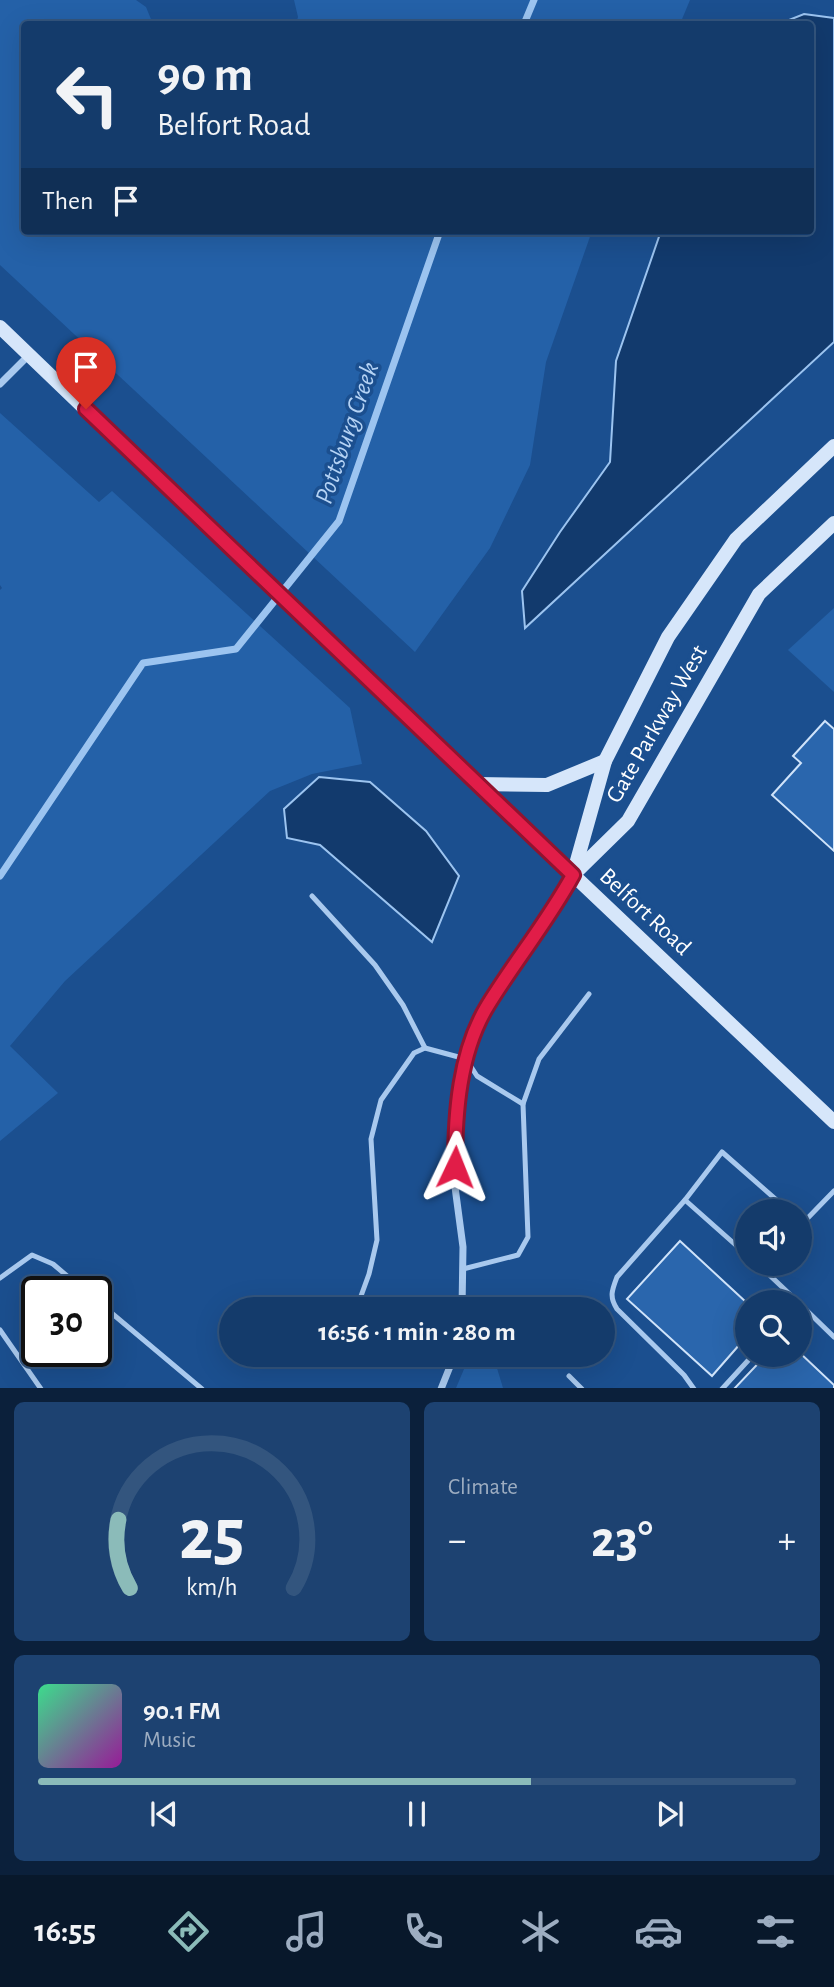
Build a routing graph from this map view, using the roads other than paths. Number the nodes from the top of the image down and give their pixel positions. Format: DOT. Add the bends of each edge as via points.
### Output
graph roads {
  1 [pos="0,327"];
  2 [pos="29,355"];
  3 [pos="0,384"];
  4 [pos="834,446"];
  5 [pos="834,523"];
  6 [pos="605,761"];
  7 [pos="477,784"];
  8 [pos="573,875"];
  9 [pos="312,896"];
  10 [pos="589,994"];
  11 [pos="425,1048"];
  12 [pos="466,1059"];
  13 [pos="523,1104"];
  14 [pos="834,1122"];
  15 [pos="834,1191"];
  16 [pos="775,1199"];
  17 [pos="685,1200"];
  18 [pos="812,1212"];
  19 [pos="735,1244"];
  20 [pos="463,1269"];
  21 [pos="67,1276"];
  22 [pos="772,1276"];
  23 [pos="0,1278"];
  24 [pos="785,1290"];
  25 [pos="361,1297"];
  26 [pos="462,1297"];
  27 [pos="112,1313"];
  28 [pos="812,1316"];
  29 [pos="0,1330"];
  30 [pos="834,1337"];
  31 [pos="450,1367"];
  32 [pos="742,1367"];
  33 [pos="569,1376"];
  34 [pos="41,1388"];
  35 [pos="202,1388"];
  36 [pos="441,1388"];
  37 [pos="582,1388"];
  38 [pos="694,1388"];
  39 [pos="722,1388"];
  1 -- 2 [label="main road, Belfort Road"];
  2 -- 3 [label="street"];
  2 -- 7 [label="main road, Belfort Road"];
  4 -- 6 [label="main road, Gate Parkway West" via="736,539 668,637"];
  5 -- 8 [label="main road, Gate Parkway West" via="759,594 628,821"];
  6 -- 7 [label="main road" via="547,785"];
  6 -- 8 [label="main road, Gate Parkway West"];
  7 -- 8 [label="main road, Belfort Road"];
  8 -- 12 [label="street" via="487,1006"];
  8 -- 14 [label="main road, Belfort Road"];
  9 -- 11 [label="lane" via="374,965 403,1005"];
  10 -- 13 [label="lane" via="539,1059"];
  11 -- 12 [label="lane"];
  11 -- 25 [label="lane" via="414,1053 381,1100 371,1139 377,1240"];
  12 -- 13 [label="lane" via="477,1076"];
  12 -- 20 [label="street" via="455,1147"];
  13 -- 20 [label="lane" via="528,1237 519,1255"];
  15 -- 18 [label="lane"];
  16 -- 17 [label="lane" via="722,1152"];
  17 -- 19 [label="lane"];
  17 -- 38 [label="lane" via="617,1277 611,1292 617,1309"];
  20 -- 26 [label="street"];
  21 -- 23 [label="lane" via="32,1255"];
  22 -- 24 [label="lane"];
  27 -- 35 [label="lane"];
  28 -- 30 [label="lane"];
  29 -- 34 [label="lane"];
  31 -- 36 [label="street"];
  32 -- 39 [label="lane"];
  33 -- 37 [label="lane"];
}
